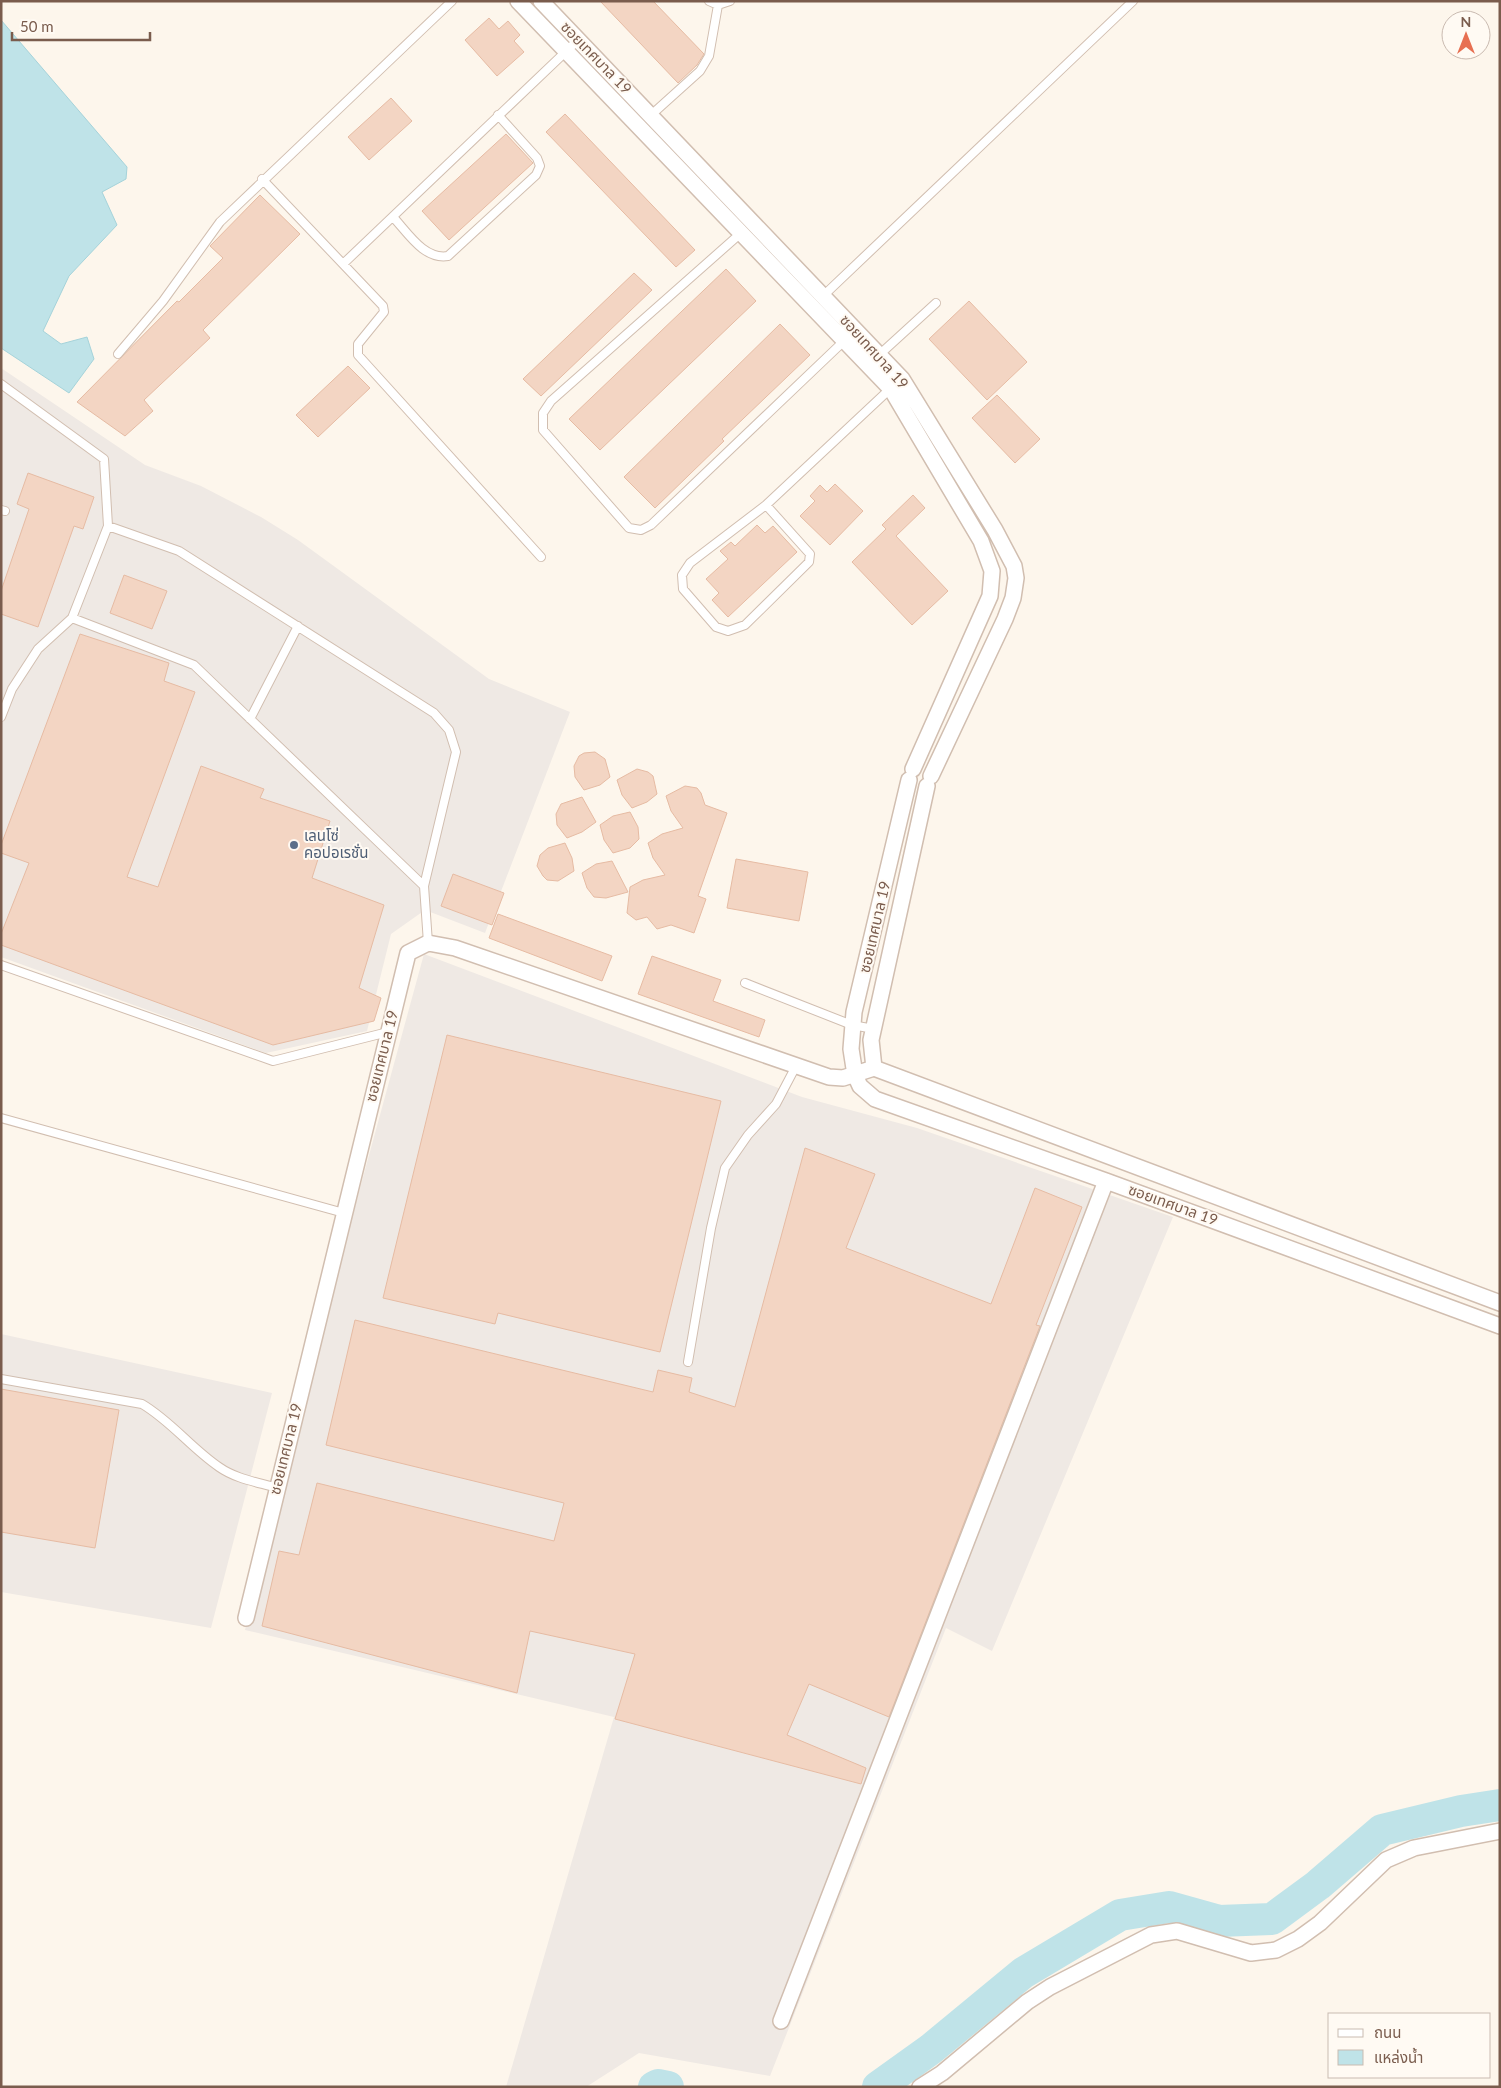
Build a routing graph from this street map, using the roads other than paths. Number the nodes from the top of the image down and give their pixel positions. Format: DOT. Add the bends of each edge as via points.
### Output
graph roads {
  1 [pos="452,1"];
  2 [pos="518,1"];
  3 [pos="709,1"];
  4 [pos="730,1"];
  5 [pos="1133,1"];
  6 [pos="546,3"];
  7 [pos="718,5"];
  8 [pos="578,40"];
  9 [pos="565,50"];
  10 [pos="498,115"];
  11 [pos="650,116"];
  12 [pos="262,180"];
  13 [pos="393,217"];
  14 [pos="741,233"];
  15 [pos="343,264"];
  16 [pos="823,296"];
  17 [pos="936,303"];
  18 [pos="812,307"];
  19 [pos="844,341"];
  20 [pos="118,354"];
  21 [pos="879,355"];
  22 [pos="902,379"];
  23 [pos="1,384"];
  24 [pos="890,389"];
  25 [pos="971,491"];
  26 [pos="956,500"];
  27 [pos="766,505"];
  28 [pos="108,526"];
  29 [pos="541,557"];
  30 [pos="72,618"];
  31 [pos="298,626"];
  32 [pos="1,717"];
  33 [pos="250,719"];
  34 [pos="424,886"];
  35 [pos="428,943"];
  36 [pos="1,965"];
  37 [pos="745,983"];
  38 [pos="852,1025"];
  39 [pos="874,1029"];
  40 [pos="388,1032"];
  41 [pos="796,1066"];
  42 [pos="874,1068"];
  43 [pos="855,1075"];
  44 [pos="1,1118"];
  45 [pos="1106,1181"];
  46 [pos="344,1213"];
  47 [pos="1500,1303"];
  48 [pos="1500,1326"];
  49 [pos="688,1362"];
  50 [pos="1,1379"];
  51 [pos="277,1488"];
  52 [pos="246,1618"];
  53 [pos="1500,1830"];
  54 [pos="781,2022"];
  55 [pos="920,2087"];
  1 -- 12 [label="lane"];
  2 -- 9 [label="street, ซอยเทศบาล 19"];
  3 -- 7 [label="lane"];
  4 -- 7 [label="lane"];
  5 -- 16 [label="lane"];
  6 -- 8 [label="street, ซอยเทศบาล 19"];
  7 -- 11 [label="lane" via="709,56 700,71"];
  8 -- 9 [label="lane"];
  8 -- 11 [label="street, ซอยเทศบาล 19"];
  9 -- 10 [label="lane"];
  9 -- 14 [label="street, ซอยเทศบาล 19"];
  10 -- 13 [label="lane"];
  10 -- 13 [label="lane" via="537,158 540,166 536,175 448,256 438,258 428,254"];
  11 -- 16 [label="street, ซอยเทศบาล 19"];
  12 -- 15 [label="lane"];
  12 -- 20 [label="lane" via="220,222 163,301"];
  13 -- 15 [label="lane"];
  14 -- 18 [label="street, ซอยเทศบาล 19"];
  14 -- 19 [label="lane" via="551,401 543,413 543,430 629,528 641,530 651,525"];
  15 -- 29 [label="lane" via="383,306 384,312 358,344 358,355"];
  16 -- 18 [label="lane"];
  16 -- 21 [label="street, ซอยเทศบาล 19"];
  17 -- 21 [label="lane"];
  18 -- 19 [label="street, ซอยเทศบาล 19"];
  19 -- 24 [label="street, ซอยเทศบาล 19"];
  21 -- 22 [label="street, ซอยเทศบาล 19"];
  22 -- 24 [label="lane"];
  22 -- 25 [label="street, ซอยเทศบาล 19"];
  23 -- 28 [label="lane" via="104,459"];
  24 -- 26 [label="street, ซอยเทศบาล 19"];
  24 -- 27 [label="lane"];
  25 -- 26 [label="street"];
  25 -- 39 [label="street, ซอยเทศบาล 19" via="1014,566 1013,598 929,781"];
  26 -- 38 [label="street, ซอยเทศบาล 19" via="980,541 992,571 990,596 911,774"];
  27 -- 27 [label="lane" via="805,546 810,554 809,562 744,625 728,631 716,628 683,588 682,575 690,563"];
  28 -- 30 [label="lane"];
  28 -- 31 [label="lane" via="179,551"];
  30 -- 32 [label="lane" via="38,649 12,689"];
  30 -- 33 [label="lane" via="194,665"];
  31 -- 33 [label="lane"];
  31 -- 34 [label="lane" via="434,713 449,730 456,752"];
  33 -- 34 [label="lane"];
  34 -- 35 [label="lane"];
  35 -- 40 [label="street, ซอยเทศบาล 19" via="408,953"];
  35 -- 41 [label="street" via="455,948"];
  36 -- 40 [label="lane" via="273,1061"];
  37 -- 38 [label="lane"];
  38 -- 39 [label="lane"];
  38 -- 43 [label="street, ซอยเทศบาล 19"];
  39 -- 42 [label="street, ซอยเทศบาล 19" via="871,1057"];
  40 -- 46 [label="street, ซอยเทศบาล 19"];
  41 -- 43 [label="street" via="828,1077"];
  41 -- 49 [label="lane" via="776,1104 725,1168 711,1228"];
  42 -- 43 [label="street"];
  42 -- 47 [label="street, ซอยเทศบาล 19"];
  43 -- 45 [label="street, ซอยเทศบาล 19" via="860,1086 875,1099"];
  44 -- 46 [label="lane"];
  45 -- 48 [label="street, ซอยเทศบาล 19"];
  45 -- 54 [label="street"];
  46 -- 51 [label="street, ซอยเทศบาล 19"];
  50 -- 51 [label="lane" via="142,1404 160,1415 232,1475"];
  51 -- 52 [label="street, ซอยเทศบาล 19"];
  53 -- 55 [label="street" via="1414,1848 1386,1860 1320,1923 1276,1950 1251,1953 1177,1931 1151,1935 1027,2002 942,2073"];
}
